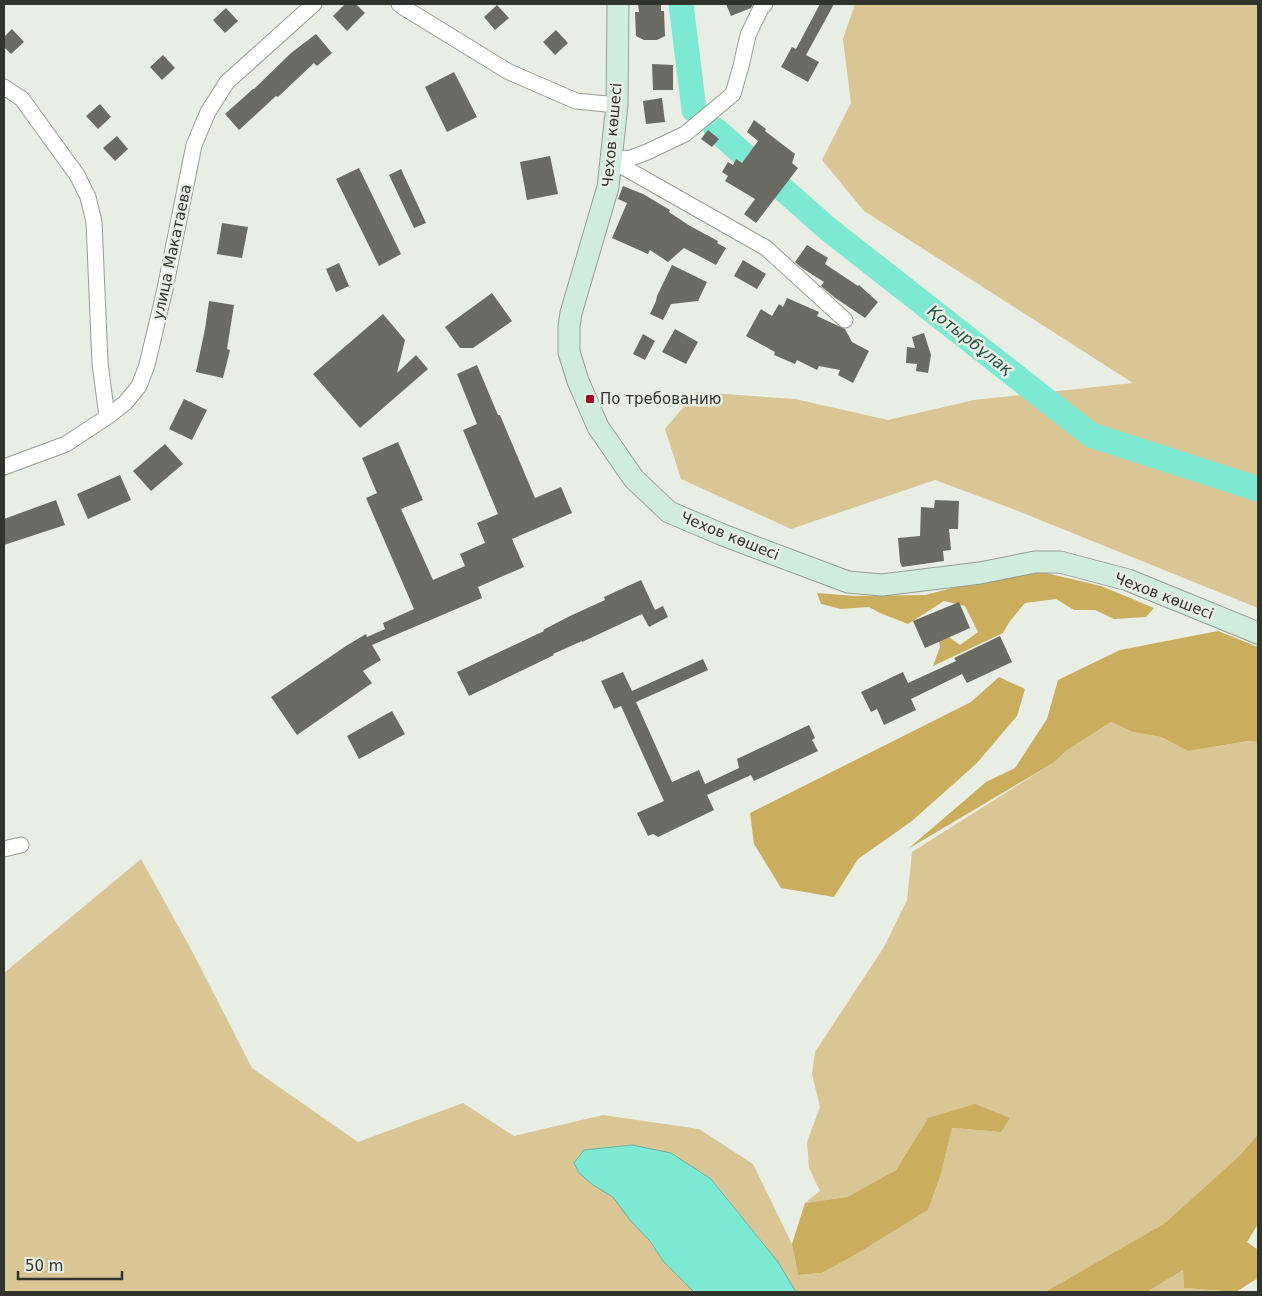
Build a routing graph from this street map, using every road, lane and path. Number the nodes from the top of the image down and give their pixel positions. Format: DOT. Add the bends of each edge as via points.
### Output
graph roads {
  1 [pos="314,4"];
  2 [pos="399,4"];
  3 [pos="618,4"];
  4 [pos="765,4"];
  5 [pos="4,87"];
  6 [pos="617,105"];
  7 [pos="611,160"];
  8 [pos="845,320"];
  9 [pos="107,417"];
  10 [pos="4,467"];
  11 [pos="1258,634"];
  12 [pos="21,845"];
  13 [pos="4,849"];
  1 -- 9 [label="street, улица Макатаева" via="227,82 208,112 194,145 148,365 139,386"];
  2 -- 6 [label="street" via="509,72 576,101"];
  3 -- 6 [label="main road, Чехов көшесі"];
  4 -- 7 [label="street" via="748,35 733,94 685,134 631,158"];
  5 -- 9 [label="street" via="22,98 78,175 88,197 94,222 100,363"];
  6 -- 7 [label="main road, Чехов көшесі"];
  7 -- 8 [label="street" via="766,248"];
  7 -- 11 [label="main road, Чехов көшесі" via="608,187 568,327 570,352 578,381 598,427 634,479 669,512 848,582 882,585 980,573 1035,562 1060,562 1128,580"];
  9 -- 10 [label="street, улица Макатаева" via="66,444"];
  12 -- 13 [label="street"];
}
